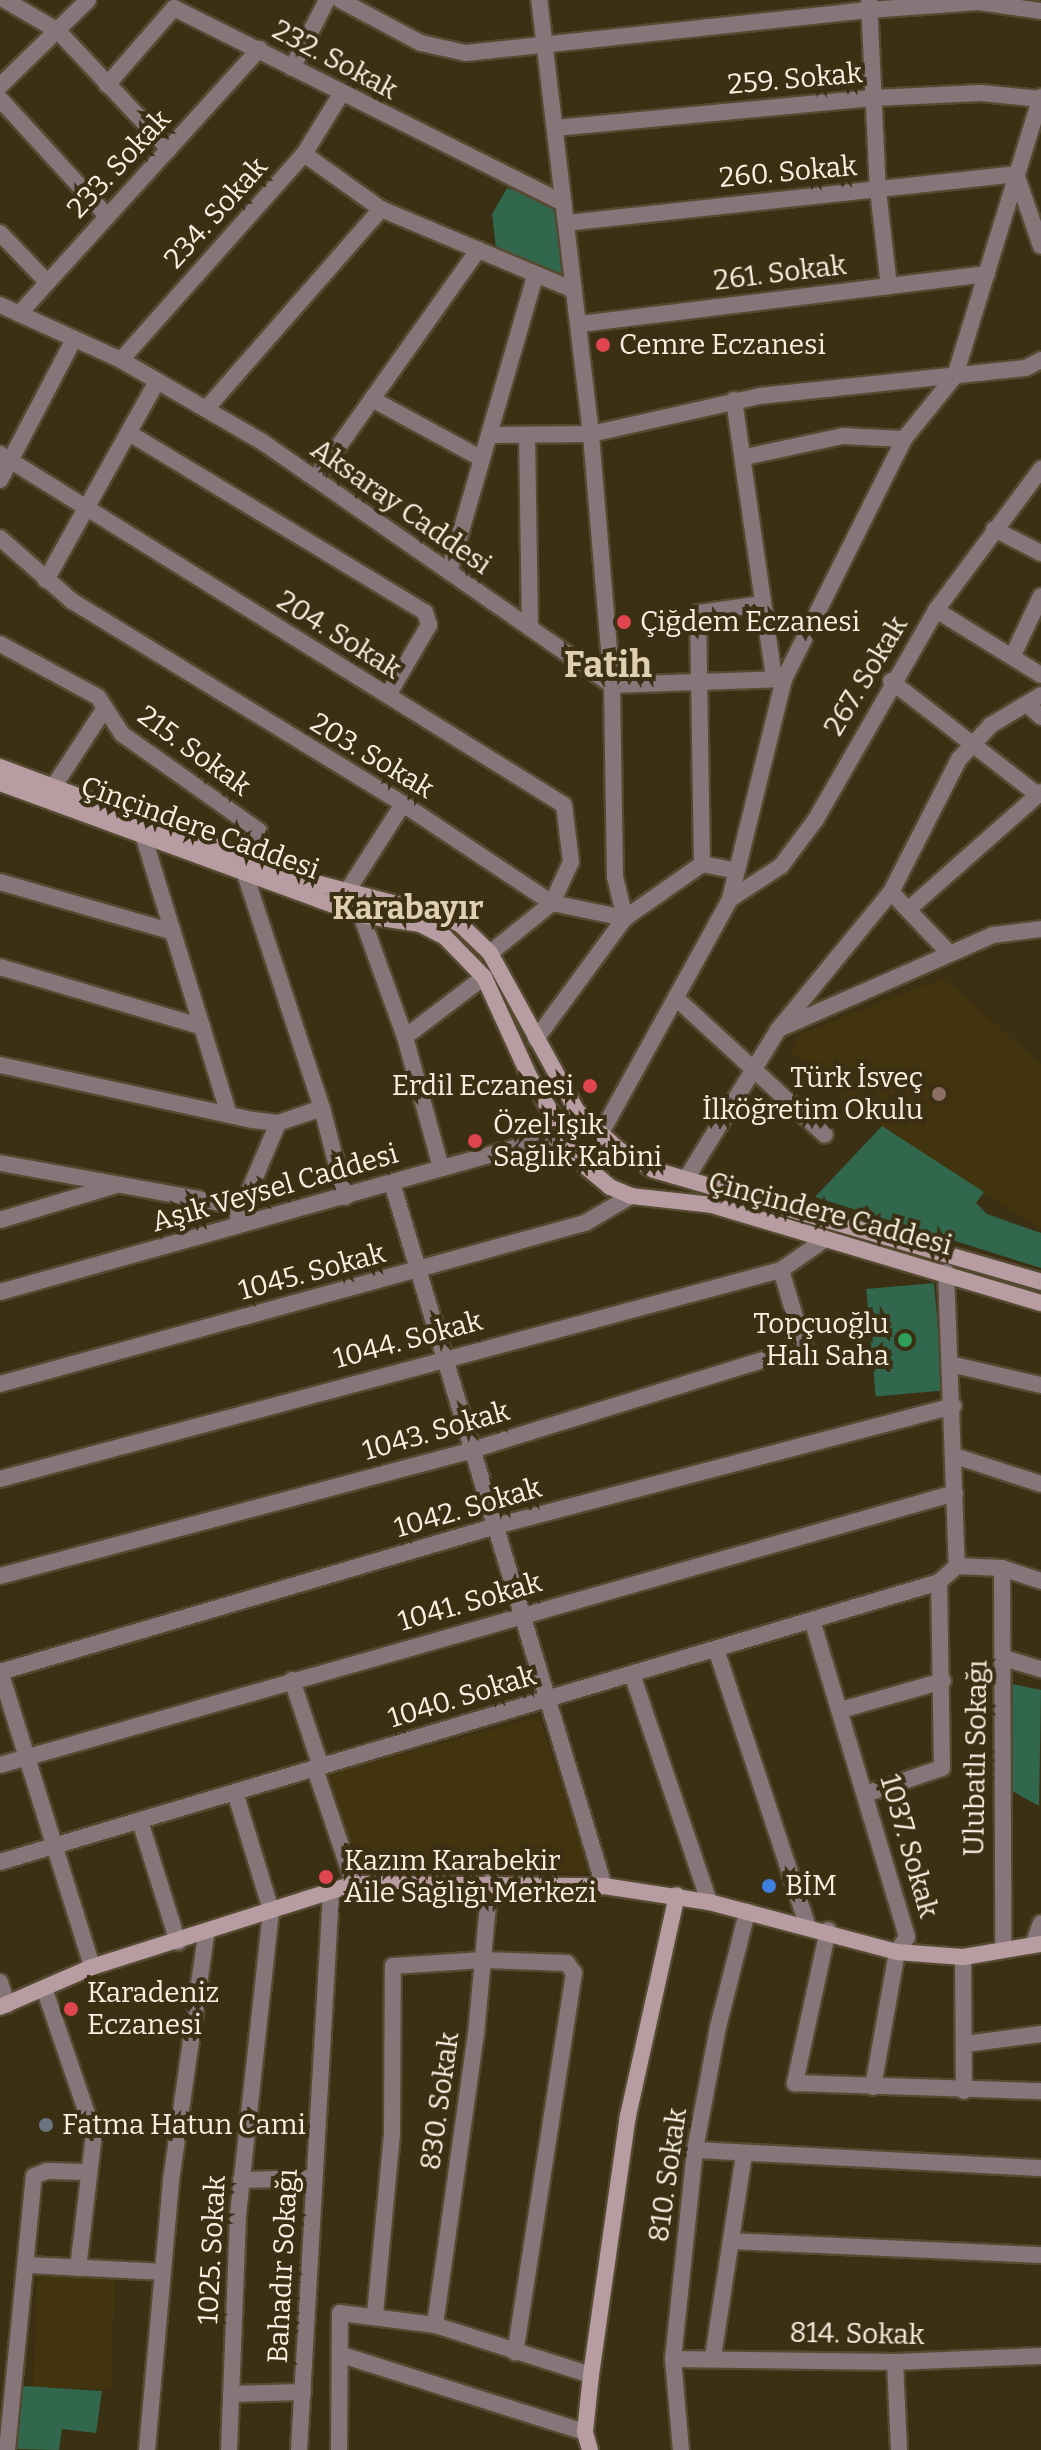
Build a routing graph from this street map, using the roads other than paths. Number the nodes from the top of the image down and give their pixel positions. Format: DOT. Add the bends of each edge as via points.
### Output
graph roads {
  1 [pos="5,0"];
  2 [pos="88,0"];
  3 [pos="327,0"];
  4 [pos="340,0"];
  5 [pos="539,0"];
  6 [pos="869,5"];
  7 [pos="1041,11"];
  8 [pos="58,31"];
  9 [pos="545,45"];
  10 [pos="259,49"];
  11 [pos="292,68"];
  12 [pos="107,85"];
  13 [pos="0,86"];
  14 [pos="341,94"];
  15 [pos="873,98"];
  16 [pos="1041,98"];
  17 [pos="0,99"];
  18 [pos="555,128"];
  19 [pos="169,149"];
  20 [pos="304,154"];
  21 [pos="1016,174"];
  22 [pos="878,190"];
  23 [pos="564,203"];
  24 [pos="381,209"];
  25 [pos="106,215"];
  26 [pos="566,223"];
  27 [pos="0,233"];
  28 [pos="1041,246"];
  29 [pos="478,250"];
  30 [pos="987,274"];
  31 [pos="535,277"];
  32 [pos="47,282"];
  33 [pos="889,286"];
  34 [pos="574,290"];
  35 [pos="0,305"];
  36 [pos="19,314"];
  37 [pos="580,324"];
  38 [pos="74,339"];
  39 [pos="121,360"];
  40 [pos="1041,360"];
  41 [pos="955,376"];
  42 [pos="157,381"];
  43 [pos="372,399"];
  44 [pos="734,400"];
  45 [pos="206,409"];
  46 [pos="129,433"];
  47 [pos="591,434"];
  48 [pos="489,435"];
  49 [pos="527,435"];
  50 [pos="904,439"];
  51 [pos="745,457"];
  52 [pos="5,458"];
  53 [pos="482,459"];
  54 [pos="1041,469"];
  55 [pos="316,478"];
  56 [pos="0,480"];
  57 [pos="87,510"];
  58 [pos="994,529"];
  59 [pos="0,538"];
  60 [pos="1041,553"];
  61 [pos="450,569"];
  62 [pos="46,580"];
  63 [pos="1041,596"];
  64 [pos="761,604"];
  65 [pos="936,610"];
  66 [pos="530,628"];
  67 [pos="0,644"];
  68 [pos="1013,655"];
  69 [pos="1041,675"];
  70 [pos="779,679"];
  71 [pos="891,681"];
  72 [pos="701,684"];
  73 [pos="612,685"];
  74 [pos="388,695"];
  75 [pos="1034,700"];
  76 [pos="105,708"];
  77 [pos="1041,717"];
  78 [pos="973,741"];
  79 [pos="0,767"];
  80 [pos="0,783"];
  81 [pos="54,786"];
  82 [pos="1040,794"];
  83 [pos="403,804"];
  84 [pos="143,835"];
  85 [pos="702,864"];
  86 [pos="250,865"];
  87 [pos="734,870"];
  88 [pos="0,882"];
  89 [pos="891,892"];
  90 [pos="346,893"];
  91 [pos="730,899"];
  92 [pos="552,903"];
  93 [pos="910,908"];
  94 [pos="361,915"];
  95 [pos="1041,916"];
  96 [pos="625,918"];
  97 [pos="1033,930"];
  98 [pos="173,932"];
  99 [pos="490,953"];
  100 [pos="949,953"];
  101 [pos="0,967"];
  102 [pos="484,977"];
  103 [pos="676,998"];
  104 [pos="202,1027"];
  105 [pos="778,1030"];
  106 [pos="405,1037"];
  107 [pos="536,1039"];
  108 [pos="0,1065"];
  109 [pos="753,1069"];
  110 [pos="322,1108"];
  111 [pos="229,1115"];
  112 [pos="278,1123"];
  113 [pos="601,1133"];
  114 [pos="564,1134"];
  115 [pos="825,1135"];
  116 [pos="0,1163"];
  117 [pos="441,1168"];
  118 [pos="686,1179"];
  119 [pos="392,1183"];
  120 [pos="121,1184"];
  121 [pos="631,1196"];
  122 [pos="345,1197"];
  123 [pos="242,1207"];
  124 [pos="0,1220"];
  125 [pos="235,1226"];
  126 [pos="824,1240"];
  127 [pos="418,1270"];
  128 [pos="781,1270"];
  129 [pos="946,1272"];
  130 [pos="1041,1282"];
  131 [pos="0,1292"];
  132 [pos="1041,1303"];
  133 [pos="445,1357"];
  134 [pos="950,1364"];
  135 [pos="0,1384"];
  136 [pos="1041,1385"];
  137 [pos="954,1406"];
  138 [pos="472,1450"];
  139 [pos="955,1456"];
  140 [pos="0,1479"];
  141 [pos="1041,1484"];
  142 [pos="955,1493"];
  143 [pos="496,1526"];
  144 [pos="957,1566"];
  145 [pos="1002,1568"];
  146 [pos="0,1576"];
  147 [pos="1041,1581"];
  148 [pos="939,1582"];
  149 [pos="522,1613"];
  150 [pos="812,1620"];
  151 [pos="716,1649"];
  152 [pos="1004,1658"];
  153 [pos="1041,1669"];
  154 [pos="0,1671"];
  155 [pos="632,1674"];
  156 [pos="292,1680"];
  157 [pos="943,1681"];
  158 [pos="548,1699"];
  159 [pos="841,1710"];
  160 [pos="26,1758"];
  161 [pos="0,1765"];
  162 [pos="318,1768"];
  163 [pos="235,1792"];
  164 [pos="868,1793"];
  165 [pos="140,1821"];
  166 [pos="52,1847"];
  167 [pos="0,1862"];
  168 [pos="490,1882"];
  169 [pos="354,1884"];
  170 [pos="604,1886"];
  171 [pos="331,1893"];
  172 [pos="677,1895"];
  173 [pos="709,1902"];
  174 [pos="271,1910"];
  175 [pos="747,1912"];
  176 [pos="1041,1923"];
  177 [pos="807,1924"];
  178 [pos="828,1930"];
  179 [pos="206,1934"];
  180 [pos="178,1942"];
  181 [pos="1037,1945"];
  182 [pos="1003,1947"];
  183 [pos="897,1952"];
  184 [pos="963,1957"];
  185 [pos="483,1960"];
  186 [pos="92,1967"];
  187 [pos="0,1982"];
  188 [pos="45,1991"];
  189 [pos="3,2006"];
  190 [pos="1041,2034"];
  191 [pos="965,2044"];
  192 [pos="873,2087"];
  193 [pos="964,2091"];
  194 [pos="1041,2091"];
  195 [pos="695,2150"];
  196 [pos="744,2154"];
  197 [pos="1041,2168"];
  198 [pos="87,2172"];
  199 [pos="313,2178"];
  200 [pos="241,2180"];
  201 [pos="732,2241"];
  202 [pos="1041,2255"];
  203 [pos="25,2265"];
  204 [pos="78,2268"];
  205 [pos="162,2272"];
  206 [pos="375,2314"];
  207 [pos="435,2325"];
  208 [pos="515,2352"];
  209 [pos="342,2355"];
  210 [pos="1041,2356"];
  211 [pos="713,2357"];
  212 [pos="673,2359"];
  213 [pos="895,2362"];
  214 [pos="591,2375"];
  215 [pos="303,2392"];
  216 [pos="231,2394"];
  217 [pos="585,2432"];
  218 [pos="7,2450"];
  219 [pos="147,2450"];
  220 [pos="229,2450"];
  221 [pos="299,2450"];
  222 [pos="339,2450"];
  223 [pos="590,2450"];
  224 [pos="681,2450"];
  225 [pos="899,2450"];
  1 -- 8 [label="street"];
  2 -- 8 [label="street"];
  3 -- 11 [label="street"];
  4 -- 9 [label="street" via="421,43 466,53"];
  5 -- 9 [label="street"];
  6 -- 7 [label="street" via="979,2"];
  6 -- 9 [label="street"];
  6 -- 15 [label="street"];
  8 -- 12 [label="street"];
  8 -- 13 [label="street"];
  9 -- 18 [label="street"];
  10 -- 11 [label="street, 232. Sokak"];
  10 -- 12 [label="street, 232. Sokak" via="174,8"];
  10 -- 19 [label="street, 233. Sokak"];
  11 -- 14 [label="street, 232. Sokak"];
  12 -- 19 [label="street"];
  14 -- 20 [label="street, 234. Sokak"];
  14 -- 23 [label="street, 232. Sokak"];
  15 -- 16 [label="street, 259. Sokak" via="981,93"];
  15 -- 18 [label="street, 259. Sokak"];
  15 -- 22 [label="street"];
  16 -- 21 [label="street"];
  17 -- 25 [label="street"];
  18 -- 23 [label="street"];
  19 -- 25 [label="street, 233. Sokak"];
  20 -- 24 [label="street"];
  20 -- 39 [label="street, 234. Sokak"];
  21 -- 22 [label="street, 260. Sokak"];
  21 -- 28 [label="street"];
  21 -- 30 [label="street"];
  22 -- 26 [label="street, 260. Sokak"];
  22 -- 33 [label="street"];
  23 -- 26 [label="street"];
  24 -- 29 [label="street"];
  24 -- 45 [label="street"];
  25 -- 32 [label="street, 233. Sokak"];
  26 -- 34 [label="street"];
  27 -- 32 [label="street"];
  29 -- 31 [label="street"];
  29 -- 43 [label="street"];
  30 -- 33 [label="street, 261. Sokak"];
  30 -- 41 [label="street"];
  31 -- 34 [label="street"];
  31 -- 48 [label="street"];
  32 -- 36 [label="street, 233. Sokak"];
  33 -- 37 [label="street, 261. Sokak"];
  34 -- 37 [label="street"];
  35 -- 36 [label="street, Aksaray Caddesi"];
  36 -- 38 [label="street, Aksaray Caddesi"];
  37 -- 47 [label="street"];
  38 -- 39 [label="street, Aksaray Caddesi"];
  38 -- 52 [label="street"];
  39 -- 42 [label="street, Aksaray Caddesi"];
  40 -- 41 [label="street" via="1026,368"];
  41 -- 44 [label="street"];
  41 -- 50 [label="street"];
  42 -- 45 [label="street, Aksaray Caddesi"];
  42 -- 46 [label="street"];
  43 -- 53 [label="street"];
  43 -- 55 [label="street"];
  44 -- 47 [label="street"];
  44 -- 51 [label="street"];
  45 -- 55 [label="street, Aksaray Caddesi"];
  46 -- 57 [label="street"];
  46 -- 74 [label="street" via="425,612 429,625"];
  47 -- 49 [label="street"];
  47 -- 73 [label="street"];
  48 -- 49 [label="street"];
  48 -- 53 [label="street"];
  49 -- 66 [label="street"];
  50 -- 51 [label="street" via="843,436"];
  50 -- 70 [label="street"];
  51 -- 64 [label="street"];
  52 -- 56 [label="street"];
  52 -- 57 [label="street, 204. Sokak"];
  53 -- 61 [label="street"];
  54 -- 58 [label="street, 267. Sokak"];
  55 -- 61 [label="street, Aksaray Caddesi"];
  57 -- 62 [label="street"];
  57 -- 74 [label="street, 204. Sokak"];
  58 -- 60 [label="street"];
  58 -- 65 [label="street, 267. Sokak"];
  59 -- 62 [label="street, 203. Sokak"];
  61 -- 66 [label="street, Aksaray Caddesi"];
  62 -- 83 [label="street, 203. Sokak" via="168,663"];
  63 -- 68 [label="street"];
  64 -- 70 [label="street"];
  64 -- 72 [label="street" via="698,613"];
  65 -- 68 [label="street"];
  65 -- 71 [label="street, 267. Sokak"];
  66 -- 73 [label="street, Aksaray Caddesi"];
  67 -- 76 [label="street, 215. Sokak" via="98,697"];
  68 -- 69 [label="street"];
  70 -- 72 [label="street"];
  70 -- 87 [label="street"];
  71 -- 78 [label="street"];
  71 -- 91 [label="street, 267. Sokak" via="816,819 781,866"];
  72 -- 73 [label="street"];
  72 -- 85 [label="street"];
  73 -- 96 [label="street" via="615,877"];
  74 -- 92 [label="street, 204. Sokak" via="564,805 571,862"];
  75 -- 77 [label="street"];
  75 -- 78 [label="street"];
  76 -- 81 [label="street"];
  76 -- 86 [label="street, 215. Sokak" via="122,734 259,831"];
  78 -- 82 [label="street"];
  78 -- 89 [label="street"];
  79 -- 81 [label="main road, Çinçindere Caddesi"];
  80 -- 84 [label="main road, Çinçindere Caddesi"];
  81 -- 86 [label="main road, Çinçindere Caddesi"];
  82 -- 93 [label="street"];
  83 -- 90 [label="street"];
  83 -- 92 [label="street, 203. Sokak"];
  84 -- 86 [label="main road, Çinçindere Caddesi"];
  84 -- 98 [label="street"];
  85 -- 87 [label="street"];
  85 -- 96 [label="street"];
  86 -- 90 [label="main road, Çinçindere Caddesi"];
  86 -- 94 [label="main road, Çinçindere Caddesi"];
  86 -- 110 [label="street"];
  87 -- 91 [label="street"];
  88 -- 98 [label="street"];
  89 -- 93 [label="street"];
  89 -- 105 [label="street"];
  90 -- 99 [label="main road, Çinçindere Caddesi" via="446,917"];
  91 -- 103 [label="street"];
  92 -- 96 [label="street, 203. Sokak"];
  92 -- 99 [label="street"];
  93 -- 100 [label="street"];
  94 -- 102 [label="main road, Çinçindere Caddesi" via="420,924 444,936"];
  94 -- 106 [label="street"];
  95 -- 97 [label="street"];
  96 -- 107 [label="street"];
  97 -- 100 [label="street" via="993,935"];
  98 -- 104 [label="street"];
  99 -- 107 [label="main road, Çinçindere Caddesi"];
  100 -- 105 [label="street"];
  101 -- 104 [label="street"];
  102 -- 106 [label="street"];
  102 -- 114 [label="main road, Çinçindere Caddesi" via="530,1078"];
  103 -- 109 [label="street"];
  103 -- 113 [label="street"];
  104 -- 111 [label="street"];
  105 -- 109 [label="street"];
  106 -- 117 [label="street"];
  107 -- 113 [label="main road, Çinçindere Caddesi" via="560,1085"];
  108 -- 111 [label="street"];
  109 -- 115 [label="street"];
  109 -- 118 [label="street"];
  110 -- 112 [label="street"];
  110 -- 122 [label="street"];
  111 -- 112 [label="street"];
  112 -- 123 [label="street"];
  113 -- 118 [label="main road, Çinçindere Caddesi" via="654,1170"];
  114 -- 117 [label="street, Aşık Veysel Caddesi"];
  114 -- 121 [label="main road, Çinçindere Caddesi" via="585,1166"];
  116 -- 120 [label="street"];
  117 -- 119 [label="street, Aşık Veysel Caddesi"];
  118 -- 130 [label="main road, Çinçindere Caddesi"];
  119 -- 122 [label="street, Aşık Veysel Caddesi"];
  119 -- 127 [label="street"];
  120 -- 123 [label="street"];
  120 -- 124 [label="street"];
  121 -- 126 [label="main road, Çinçindere Caddesi" via="712,1205"];
  121 -- 127 [label="street, 1045. Sokak" via="585,1223"];
  122 -- 125 [label="street, Aşık Veysel Caddesi"];
  123 -- 125 [label="street"];
  125 -- 131 [label="street, Aşık Veysel Caddesi"];
  126 -- 128 [label="street, 1044. Sokak"];
  126 -- 129 [label="main road, Çinçindere Caddesi"];
  127 -- 133 [label="street"];
  127 -- 135 [label="street, 1045. Sokak"];
  128 -- 133 [label="street, 1044. Sokak"];
  128 -- 138 [label="street, 1043. Sokak" via="804,1347"];
  129 -- 132 [label="main road, Çinçindere Caddesi"];
  129 -- 134 [label="street"];
  133 -- 138 [label="street"];
  133 -- 140 [label="street, 1044. Sokak"];
  134 -- 136 [label="street"];
  134 -- 137 [label="street"];
  137 -- 139 [label="street"];
  137 -- 143 [label="street, 1042. Sokak"];
  138 -- 143 [label="street"];
  138 -- 146 [label="street, 1043. Sokak"];
  139 -- 141 [label="street"];
  139 -- 142 [label="street"];
  142 -- 144 [label="street"];
  142 -- 149 [label="street, 1041. Sokak"];
  143 -- 149 [label="street"];
  143 -- 154 [label="street, 1042. Sokak"];
  144 -- 145 [label="street"];
  144 -- 148 [label="street"];
  145 -- 147 [label="street"];
  145 -- 152 [label="street, Ulubatlı Sokağı"];
  148 -- 150 [label="street, 1040. Sokak"];
  148 -- 157 [label="street"];
  149 -- 156 [label="street, 1041. Sokak"];
  149 -- 158 [label="street"];
  150 -- 151 [label="street, 1040. Sokak"];
  150 -- 159 [label="street, 1037. Sokak"];
  151 -- 155 [label="street, 1040. Sokak"];
  151 -- 177 [label="street"];
  152 -- 153 [label="street"];
  152 -- 182 [label="street, Ulubatlı Sokağı"];
  154 -- 160 [label="street"];
  155 -- 158 [label="street, 1040. Sokak"];
  155 -- 173 [label="street"];
  156 -- 160 [label="street, 1041. Sokak"];
  156 -- 162 [label="street"];
  157 -- 159 [label="street"];
  157 -- 164 [label="street" via="942,1768"];
  158 -- 162 [label="street, 1040. Sokak"];
  158 -- 170 [label="street"];
  159 -- 164 [label="street, 1037. Sokak"];
  160 -- 161 [label="street, 1041. Sokak"];
  160 -- 166 [label="street"];
  162 -- 163 [label="street, 1040. Sokak"];
  162 -- 169 [label="street"];
  163 -- 165 [label="street, 1040. Sokak"];
  163 -- 174 [label="street"];
  164 -- 183 [label="street, 1037. Sokak" via="907,1937"];
  165 -- 166 [label="street, 1040. Sokak"];
  165 -- 180 [label="street"];
  166 -- 167 [label="street, 1040. Sokak"];
  166 -- 186 [label="street"];
  168 -- 169 [label="main road"];
  168 -- 170 [label="main road"];
  168 -- 185 [label="street, 830. Sokak"];
  169 -- 171 [label="main road"];
  170 -- 172 [label="main road"];
  171 -- 174 [label="main road"];
  171 -- 199 [label="street, Bahadır Sokağı"];
  172 -- 173 [label="main road"];
  172 -- 214 [label="main road" via="628,2116"];
  173 -- 175 [label="main road"];
  174 -- 179 [label="main road"];
  174 -- 200 [label="street, 1025. Sokak"];
  175 -- 177 [label="main road"];
  175 -- 195 [label="street, 810. Sokak"];
  176 -- 181 [label="street"];
  177 -- 178 [label="main road"];
  178 -- 183 [label="main road"];
  178 -- 192 [label="street" via="795,2083"];
  179 -- 180 [label="main road"];
  179 -- 205 [label="street"];
  180 -- 186 [label="main road"];
  181 -- 182 [label="main road"];
  182 -- 184 [label="main road"];
  183 -- 184 [label="main road"];
  183 -- 192 [label="street, 1037. Sokak"];
  184 -- 191 [label="street"];
  185 -- 206 [label="street" via="393,1966 392,2134"];
  185 -- 207 [label="street, 830. Sokak"];
  185 -- 208 [label="street" via="567,1963 574,1973"];
  186 -- 188 [label="main road"];
  187 -- 189 [label="street"];
  188 -- 189 [label="main road"];
  188 -- 198 [label="street" via="94,2134"];
  190 -- 191 [label="street"];
  191 -- 193 [label="street"];
  192 -- 193 [label="street"];
  193 -- 194 [label="street"];
  195 -- 196 [label="street"];
  195 -- 212 [label="street, 810. Sokak"];
  196 -- 197 [label="street"];
  196 -- 201 [label="street"];
  198 -- 203 [label="street" via="47,2171 34,2176"];
  198 -- 204 [label="street"];
  199 -- 200 [label="street"];
  199 -- 215 [label="street, Bahadır Sokağı"];
  200 -- 216 [label="street, 1025. Sokak"];
  201 -- 202 [label="street"];
  201 -- 211 [label="street"];
  203 -- 204 [label="street"];
  203 -- 218 [label="street"];
  204 -- 205 [label="street"];
  205 -- 219 [label="street"];
  206 -- 207 [label="street"];
  206 -- 209 [label="street" via="340,2313"];
  207 -- 208 [label="street"];
  208 -- 214 [label="street"];
  209 -- 217 [label="street"];
  209 -- 222 [label="street"];
  210 -- 213 [label="street, 814. Sokak"];
  211 -- 212 [label="street, 814. Sokak"];
  211 -- 213 [label="street, 814. Sokak"];
  212 -- 224 [label="street, 810. Sokak"];
  213 -- 225 [label="street"];
  214 -- 217 [label="main road"];
  215 -- 216 [label="street"];
  215 -- 221 [label="street, Bahadır Sokağı"];
  216 -- 220 [label="street, 1025. Sokak"];
  217 -- 223 [label="main road"];
}
